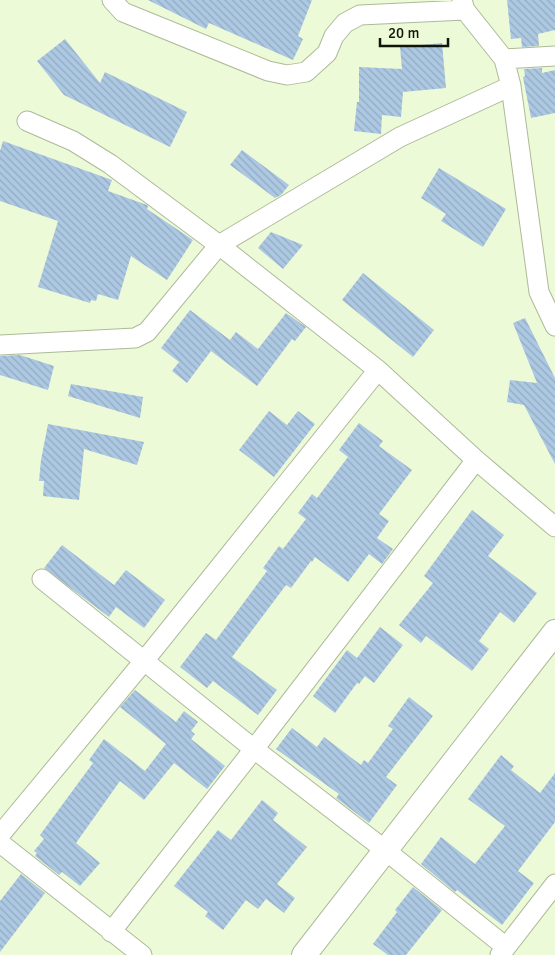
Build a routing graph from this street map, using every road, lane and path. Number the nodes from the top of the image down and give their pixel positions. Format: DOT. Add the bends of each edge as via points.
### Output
graph roads {
  1 [pos="112,0"];
  2 [pos="464,5"];
  3 [pos="555,56"];
  4 [pos="504,59"];
  5 [pos="511,86"];
  6 [pos="27,121"];
  7 [pos="219,245"];
  8 [pos="555,326"];
  9 [pos="0,344"];
  10 [pos="378,370"];
  11 [pos="476,460"];
  12 [pos="555,527"];
  13 [pos="42,579"];
  14 [pos="555,632"];
  15 [pos="144,660"];
  16 [pos="254,750"];
  17 [pos="0,834"];
  18 [pos="0,843"];
  19 [pos="385,850"];
  20 [pos="551,897"];
  21 [pos="111,932"];
  22 [pos="503,951"];
  23 [pos="142,955"];
  24 [pos="304,955"];
  1 -- 2 [label="street" via="123,12 268,71 287,75 306,72 327,53 334,36 345,23 360,15"];
  2 -- 4 [label="street"];
  3 -- 4 [label="street"];
  4 -- 5 [label="street"];
  5 -- 7 [label="street" via="400,137"];
  5 -- 8 [label="street" via="540,292"];
  6 -- 7 [label="street" via="73,140"];
  7 -- 9 [label="street" via="143,335 136,338"];
  7 -- 10 [label="street"];
  10 -- 11 [label="street"];
  10 -- 15 [label="street"];
  11 -- 12 [label="street"];
  11 -- 16 [label="street"];
  13 -- 15 [label="street"];
  14 -- 19 [label="street"];
  15 -- 16 [label="street"];
  15 -- 17 [label="street"];
  16 -- 19 [label="street"];
  16 -- 21 [label="street"];
  18 -- 21 [label="street"];
  19 -- 22 [label="street"];
  19 -- 24 [label="street"];
  20 -- 22 [label="street"];
  21 -- 23 [label="street"];
}
